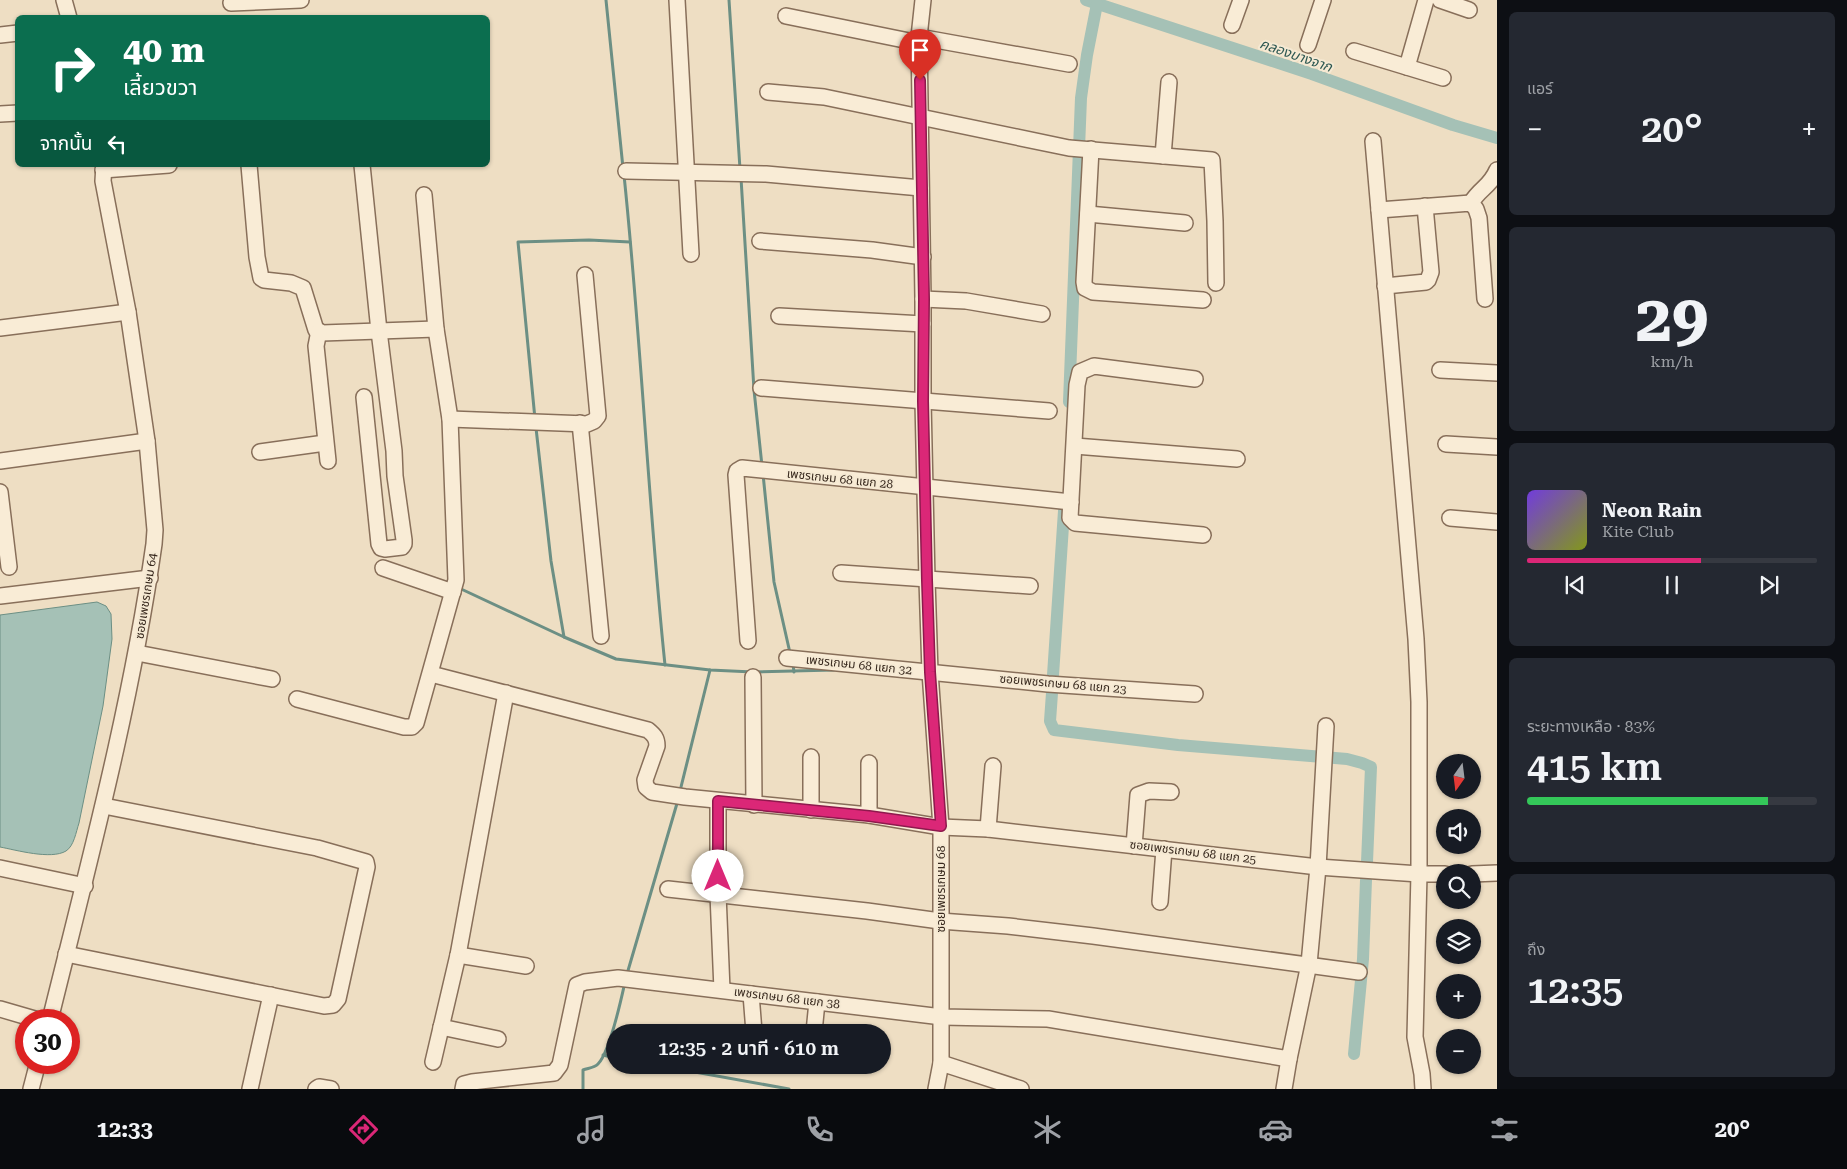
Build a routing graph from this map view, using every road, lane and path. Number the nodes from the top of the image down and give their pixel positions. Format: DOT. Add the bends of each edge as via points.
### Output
graph roads {
  1 [pos="64,0"];
  2 [pos="301,0"];
  3 [pos="677,0"];
  4 [pos="923,0"];
  5 [pos="1241,0"];
  6 [pos="1323,0"];
  7 [pos="1426,0"];
  8 [pos="1440,0"];
  9 [pos="232,7"];
  10 [pos="1470,10"];
  11 [pos="68,15"];
  12 [pos="786,16"];
  13 [pos="1232,25"];
  14 [pos="15,33"];
  15 [pos="0,35"];
  16 [pos="919,40"];
  17 [pos="1308,46"];
  18 [pos="1354,50"];
  19 [pos="1069,64"];
  20 [pos="1407,68"];
  21 [pos="1443,78"];
  22 [pos="1169,82"];
  23 [pos="768,92"];
  24 [pos="15,113"];
  25 [pos="0,114"];
  26 [pos="920,116"];
  27 [pos="1373,142"];
  28 [pos="1088,149"];
  29 [pos="1163,156"];
  30 [pos="126,167"];
  31 [pos="249,167"];
  32 [pos="362,167"];
  33 [pos="104,168"];
  34 [pos="1497,170"];
  35 [pos="626,171"];
  36 [pos="686,171"];
  37 [pos="922,188"];
  38 [pos="424,195"];
  39 [pos="1471,202"];
  40 [pos="1425,206"];
  41 [pos="1379,210"];
  42 [pos="1088,214"];
  43 [pos="1184,223"];
  44 [pos="760,241"];
  45 [pos="691,254"];
  46 [pos="923,257"];
  47 [pos="585,275"];
  48 [pos="1216,283"];
  49 [pos="1386,286"];
  50 [pos="924,299"];
  51 [pos="1485,299"];
  52 [pos="1203,300"];
  53 [pos="128,312"];
  54 [pos="1042,314"];
  55 [pos="779,316"];
  56 [pos="923,324"];
  57 [pos="0,328"];
  58 [pos="436,329"];
  59 [pos="319,331"];
  60 [pos="379,331"];
  61 [pos="1440,370"];
  62 [pos="1497,373"];
  63 [pos="1194,379"];
  64 [pos="761,388"];
  65 [pos="364,397"];
  66 [pos="923,401"];
  67 [pos="1049,411"];
  68 [pos="450,419"];
  69 [pos="580,424"];
  70 [pos="147,441"];
  71 [pos="325,443"];
  72 [pos="1446,444"];
  73 [pos="1075,446"];
  74 [pos="1497,447"];
  75 [pos="260,452"];
  76 [pos="1237,460"];
  77 [pos="0,461"];
  78 [pos="328,461"];
  79 [pos="925,488"];
  80 [pos="0,492"];
  81 [pos="1071,502"];
  82 [pos="1450,518"];
  83 [pos="1497,522"];
  84 [pos="1203,535"];
  85 [pos="9,567"];
  86 [pos="383,568"];
  87 [pos="841,573"];
  88 [pos="150,578"];
  89 [pos="927,580"];
  90 [pos="1030,586"];
  91 [pos="454,587"];
  92 [pos="0,596"];
  93 [pos="601,636"];
  94 [pos="748,641"];
  95 [pos="136,653"];
  96 [pos="787,658"];
  97 [pos="930,672"];
  98 [pos="431,674"];
  99 [pos="754,677"];
  100 [pos="272,679"];
  101 [pos="506,693"];
  102 [pos="1195,694"];
  103 [pos="297,699"];
  104 [pos="1326,726"];
  105 [pos="811,757"];
  106 [pos="869,763"];
  107 [pos="993,766"];
  108 [pos="1171,792"];
  109 [pos="718,801"];
  110 [pos="754,805"];
  111 [pos="104,806"];
  112 [pos="811,810"];
  113 [pos="869,816"];
  114 [pos="941,826"];
  115 [pos="988,828"];
  116 [pos="1134,846"];
  117 [pos="1164,849"];
  118 [pos="1318,867"];
  119 [pos="0,868"];
  120 [pos="1497,873"];
  121 [pos="1419,874"];
  122 [pos="1436,874"];
  123 [pos="1481,874"];
  124 [pos="84,886"];
  125 [pos="668,889"];
  126 [pos="718,894"];
  127 [pos="1160,902"];
  128 [pos="940,921"];
  129 [pos="66,954"];
  130 [pos="458,955"];
  131 [pos="1309,964"];
  132 [pos="526,966"];
  133 [pos="1359,972"];
  134 [pos="722,990"];
  135 [pos="751,994"];
  136 [pos="271,996"];
  137 [pos="817,1002"];
  138 [pos="0,1009"];
  139 [pos="53,1009"];
  140 [pos="15,1013"];
  141 [pos="942,1017"];
  142 [pos="753,1024"];
  143 [pos="815,1024"];
  144 [pos="441,1027"];
  145 [pos="498,1038"];
  146 [pos="1289,1059"];
  147 [pos="433,1062"];
  148 [pos="941,1063"];
  149 [pos="35,1074"];
  150 [pos="31,1089"];
  151 [pos="250,1089"];
  152 [pos="316,1089"];
  153 [pos="331,1089"];
  154 [pos="462,1089"];
  155 [pos="936,1089"];
  156 [pos="1021,1089"];
  157 [pos="1284,1089"];
  158 [pos="1423,1089"];
  1 -- 11 [label="street"];
  2 -- 9 [label="street"];
  3 -- 36 [label="street"];
  4 -- 16 [label="street, ซอยเพชรเกษม 68"];
  5 -- 13 [label="street"];
  6 -- 17 [label="street"];
  7 -- 20 [label="street"];
  8 -- 10 [label="street"];
  12 -- 16 [label="street"];
  14 -- 15 [label="street"];
  16 -- 19 [label="street"];
  16 -- 26 [label="street, ซอยเพชรเกษม 68"];
  18 -- 20 [label="street"];
  20 -- 21 [label="street"];
  22 -- 29 [label="street"];
  23 -- 26 [label="street" via="824,98"];
  24 -- 25 [label="street"];
  26 -- 28 [label="street" via="1069,148"];
  26 -- 37 [label="street, ซอยเพชรเกษม 68"];
  27 -- 41 [label="street"];
  28 -- 29 [label="street"];
  28 -- 42 [label="street"];
  29 -- 48 [label="street" via="1212,160"];
  30 -- 33 [label="street"];
  31 -- 59 [label="street" via="260,278 303,288"];
  32 -- 60 [label="street"];
  33 -- 53 [label="street, ซอยเพชรเกษม 64" via="102,181"];
  34 -- 39 [label="street" via="1491,183"];
  35 -- 36 [label="street"];
  36 -- 37 [label="street" via="766,174"];
  36 -- 45 [label="street"];
  37 -- 46 [label="street, ซอยเพชรเกษม 68"];
  38 -- 58 [label="street"];
  39 -- 40 [label="street"];
  39 -- 51 [label="street" via="1479,218"];
  40 -- 41 [label="street"];
  40 -- 49 [label="street" via="1431,272 1428,280"];
  41 -- 49 [label="street"];
  42 -- 43 [label="street"];
  42 -- 52 [label="street" via="1085,288 1093,292"];
  44 -- 46 [label="street"];
  46 -- 50 [label="street, ซอยเพชรเกษม 68"];
  47 -- 69 [label="street" via="598,416 594,421"];
  49 -- 121 [label="street" via="1416,639"];
  50 -- 54 [label="street" via="966,301"];
  50 -- 56 [label="street, ซอยเพชรเกษม 68"];
  53 -- 57 [label="street"];
  53 -- 70 [label="street, ซอยเพชรเกษม 64"];
  55 -- 56 [label="street"];
  56 -- 66 [label="street, ซอยเพชรเกษม 68"];
  58 -- 60 [label="street"];
  58 -- 68 [label="street"];
  59 -- 60 [label="street"];
  59 -- 71 [label="street" via="316,346"];
  60 -- 65 [label="street" via="404,544 400,548 385,549 379,544"];
  61 -- 62 [label="street"];
  63 -- 73 [label="street" via="1094,366 1080,372"];
  64 -- 66 [label="street"];
  66 -- 67 [label="street"];
  66 -- 79 [label="street, ซอยเพชรเกษม 68"];
  68 -- 69 [label="street"];
  68 -- 91 [label="street"];
  69 -- 93 [label="street"];
  70 -- 77 [label="street"];
  70 -- 88 [label="street, ซอยเพชรเกษม 64" via="155,530"];
  71 -- 75 [label="street"];
  71 -- 78 [label="street"];
  72 -- 74 [label="street"];
  73 -- 76 [label="street"];
  73 -- 81 [label="street"];
  79 -- 81 [label="street, เพชรเกษม 68 แยก 28"];
  79 -- 89 [label="street, ซอยเพชรเกษม 68"];
  79 -- 94 [label="street, เพชรเกษม 68 แยก 28" via="755,469 737,471"];
  80 -- 85 [label="street"];
  81 -- 84 [label="street" via="1070,518 1075,523"];
  82 -- 83 [label="street"];
  86 -- 91 [label="street"];
  87 -- 89 [label="street"];
  88 -- 92 [label="street"];
  88 -- 95 [label="street, ซอยเพชรเกษม 64"];
  89 -- 90 [label="street"];
  89 -- 97 [label="street, ซอยเพชรเกษม 68"];
  91 -- 98 [label="street"];
  95 -- 100 [label="street"];
  95 -- 111 [label="street, ซอยเพชรเกษม 64"];
  96 -- 97 [label="street, เพชรเกษม 68 แยก 32"];
  97 -- 102 [label="street, ซอยเพชรเกษม 68 แยก 23"];
  97 -- 114 [label="street, ซอยเพชรเกษม 68"];
  98 -- 101 [label="street"];
  98 -- 103 [label="street" via="412,728"];
  99 -- 110 [label="street"];
  101 -- 109 [label="street, ซอยเพชรเกษม 68 แยก 25" via="648,730 654,734 657,746 645,780 646,787 652,792"];
  101 -- 130 [label="street"];
  104 -- 118 [label="street"];
  105 -- 112 [label="street"];
  106 -- 113 [label="street"];
  107 -- 115 [label="street"];
  108 -- 116 [label="street" via="1150,791 1138,795"];
  109 -- 110 [label="street, ซอยเพชรเกษม 68 แยก 25"];
  109 -- 126 [label="street"];
  110 -- 112 [label="street, ซอยเพชรเกษม 68 แยก 25"];
  111 -- 124 [label="street, ซอยเพชรเกษม 64"];
  111 -- 136 [label="street" via="317,848 366,862 338,999 324,1006"];
  112 -- 113 [label="street, ซอยเพชรเกษม 68 แยก 25"];
  113 -- 114 [label="street, ซอยเพชรเกษม 68 แยก 25"];
  114 -- 115 [label="street, ซอยเพชรเกษม 68 แยก 25"];
  114 -- 128 [label="street, ซอยเพชรเกษม 68"];
  115 -- 116 [label="street, ซอยเพชรเกษม 68 แยก 25"];
  116 -- 117 [label="street, ซอยเพชรเกษม 68 แยก 25"];
  117 -- 118 [label="street, ซอยเพชรเกษม 68 แยก 25"];
  117 -- 127 [label="street"];
  118 -- 121 [label="street, ซอยเพชรเกษม 68 แยก 25"];
  118 -- 131 [label="street"];
  119 -- 124 [label="street"];
  120 -- 123 [label="street"];
  121 -- 122 [label="street, ซอยเพชรเกษม 68 แยก 25"];
  121 -- 158 [label="street" via="1415,1037"];
  124 -- 129 [label="street, ซอยเพชรเกษม 64"];
  125 -- 126 [label="street"];
  126 -- 128 [label="street"];
  126 -- 134 [label="street"];
  128 -- 131 [label="street" via="1008,926"];
  128 -- 141 [label="street, ซอยเพชรเกษม 68"];
  129 -- 136 [label="street"];
  129 -- 139 [label="street, ซอยเพชรเกษม 64"];
  130 -- 132 [label="street"];
  130 -- 144 [label="street"];
  131 -- 133 [label="street"];
  131 -- 146 [label="street"];
  134 -- 135 [label="street, เพชรเกษม 68 แยก 38"];
  134 -- 154 [label="street, เพชรเกษม 68 แยก 38" via="625,978 577,984 560,1065 554,1073 466,1083"];
  135 -- 137 [label="street, เพชรเกษม 68 แยก 38"];
  135 -- 142 [label="street"];
  136 -- 151 [label="street"];
  137 -- 141 [label="street, เพชรเกษม 68 แยก 38"];
  137 -- 143 [label="street"];
  138 -- 140 [label="street"];
  141 -- 146 [label="street, เพชรเกษม 68 แยก 38" via="1048,1019"];
  141 -- 148 [label="street, ซอยเพชรเกษม 68"];
  144 -- 145 [label="street"];
  144 -- 147 [label="street"];
  146 -- 157 [label="street"];
  148 -- 155 [label="street, ซอยเพชรเกษม 68"];
  148 -- 156 [label="street"];
  149 -- 150 [label="street"];
  152 -- 153 [label="street"];
}
